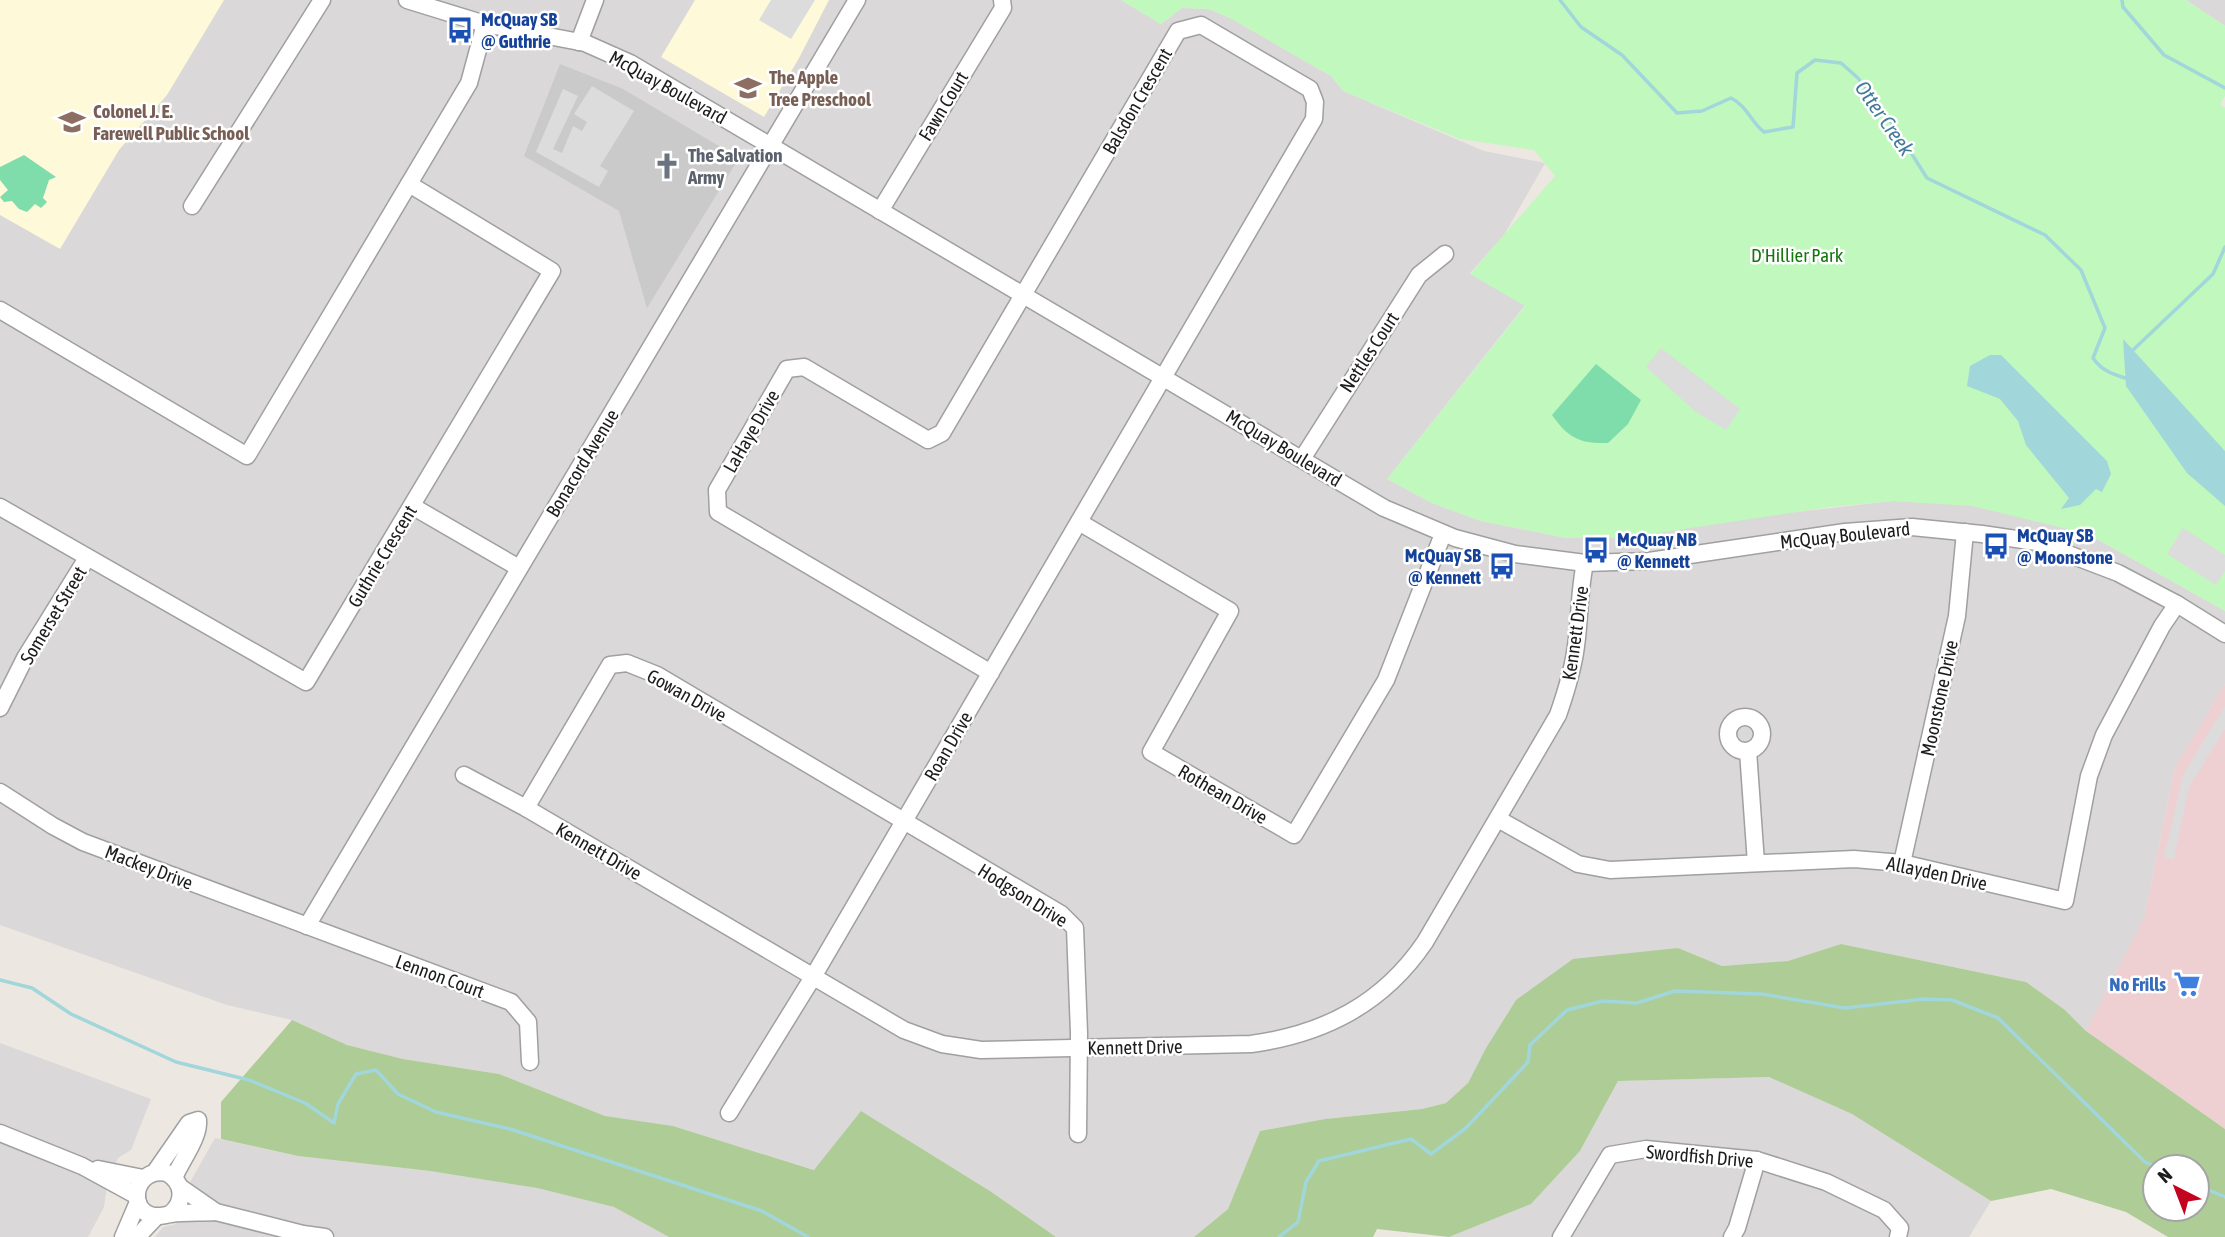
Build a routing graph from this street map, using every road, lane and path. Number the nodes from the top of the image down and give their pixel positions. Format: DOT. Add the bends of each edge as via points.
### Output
graph roads {
  1 [pos="322,0"];
  2 [pos="407,0"];
  3 [pos="595,0"];
  4 [pos="857,0"];
  5 [pos="1002,0"];
  6 [pos="485,24"];
  7 [pos="579,42"];
  8 [pos="771,146"];
  9 [pos="409,184"];
  10 [pos="192,206"];
  11 [pos="880,211"];
  12 [pos="1445,254"];
  13 [pos="1023,295"];
  14 [pos="0,310"];
  15 [pos="1163,377"];
  16 [pos="1302,458"];
  17 [pos="412,506"];
  18 [pos="0,507"];
  19 [pos="1079,522"];
  20 [pos="1965,532"];
  21 [pos="1443,534"];
  22 [pos="87,558"];
  23 [pos="1585,563"];
  24 [pos="519,568"];
  25 [pos="2178,604"];
  26 [pos="2225,634"];
  27 [pos="991,673"];
  28 [pos="0,708"];
  29 [pos="1748,751"];
  30 [pos="464,775"];
  31 [pos="0,792"];
  32 [pos="526,808"];
  33 [pos="1498,819"];
  34 [pos="904,822"];
  35 [pos="1756,863"];
  36 [pos="1902,863"];
  37 [pos="307,926"];
  38 [pos="813,977"];
  39 [pos="1078,1048"];
  40 [pos="530,1062"];
  41 [pos="729,1113"];
  42 [pos="0,1133"];
  43 [pos="1078,1135"];
  44 [pos="1757,1160"];
  45 [pos="82,1166"];
  46 [pos="149,1175"];
  47 [pos="177,1182"];
  48 [pos="138,1199"];
  49 [pos="216,1212"];
  50 [pos="163,1215"];
  51 [pos="123,1237"];
  52 [pos="137,1237"];
  53 [pos="325,1237"];
  54 [pos="1560,1237"];
  55 [pos="1732,1237"];
  56 [pos="1898,1237"];
  1 -- 10 [label="street"];
  2 -- 6 [label="street, McQuay Boulevard"];
  3 -- 7 [label="street"];
  4 -- 8 [label="street, Bonacord Avenue"];
  5 -- 11 [label="street, Fawn Court" via="1003,8"];
  6 -- 7 [label="street, McQuay Boulevard"];
  6 -- 9 [label="street" via="469,83"];
  7 -- 8 [label="street, McQuay Boulevard" via="630,63"];
  8 -- 11 [label="street, McQuay Boulevard"];
  8 -- 24 [label="street, Bonacord Avenue"];
  9 -- 14 [label="street" via="247,456"];
  9 -- 17 [label="street, Guthrie Crescent" via="552,271"];
  11 -- 13 [label="street, McQuay Boulevard"];
  12 -- 16 [label="street, Nettles Court" via="1419,275"];
  13 -- 15 [label="street, McQuay Boulevard"];
  13 -- 15 [label="street, Balsdon Crescent" via="1178,31 1201,25 1212,31 1310,89 1314,119"];
  13 -- 27 [label="street, LaHaye Drive" via="942,432 928,440 804,367 787,369 717,490 718,512"];
  15 -- 16 [label="street, McQuay Boulevard"];
  15 -- 19 [label="street, Roan Drive"];
  16 -- 21 [label="street, McQuay Boulevard" via="1384,508"];
  17 -- 22 [label="street, Guthrie Crescent" via="306,682"];
  17 -- 24 [label="street"];
  18 -- 22 [label="street, Guthrie Crescent"];
  19 -- 21 [label="street, Rothean Drive" via="1230,611 1151,752 1294,835 1386,680"];
  19 -- 27 [label="street, Roan Drive"];
  20 -- 23 [label="street, McQuay Boulevard" via="1912,527 1845,532 1649,561"];
  20 -- 25 [label="street, McQuay Boulevard" via="2037,542 2118,573"];
  20 -- 36 [label="street, Moonstone Drive" via="1957,616"];
  21 -- 23 [label="street, McQuay Boulevard" via="1515,554"];
  22 -- 28 [label="street, Somerset Street"];
  23 -- 33 [label="street, Kennett Drive" via="1577,643 1558,715"];
  24 -- 37 [label="street, Bonacord Avenue"];
  25 -- 26 [label="street, McQuay Boulevard"];
  25 -- 36 [label="street, Allayden Drive" via="2104,734 2089,776 2065,901"];
  27 -- 34 [label="street, Roan Drive"];
  29 -- 35 [label="street"];
  30 -- 32 [label="street, Kennett Drive"];
  31 -- 37 [label="street, Mackey Drive" via="83,842"];
  32 -- 34 [label="street, Gowan Drive" via="610,665 627,663 657,676"];
  32 -- 38 [label="street, Kennett Drive"];
  33 -- 35 [label="street, Allayden Drive" via="1578,864 1610,870"];
  33 -- 39 [label="street, Kennett Drive" via="1408,967 1347,1015 1285,1040"];
  34 -- 38 [label="street, Roan Drive"];
  34 -- 39 [label="street, Hodgson Drive" via="1062,914 1075,928"];
  35 -- 36 [label="street, Allayden Drive" via="1854,859"];
  37 -- 40 [label="street, Lennon Court" via="511,1002 528,1022"];
  38 -- 39 [label="street, Kennett Drive" via="904,1030 942,1044 981,1050"];
  38 -- 41 [label="street, Roan Drive"];
  39 -- 43 [label="street"];
  42 -- 45 [label="street"];
  44 -- 54 [label="street, Swordfish Drive" via="1646,1149 1610,1155"];
  44 -- 55 [label="street"];
  44 -- 56 [label="street, Swordfish Drive" via="1826,1182 1884,1210 1900,1228"];
  45 -- 46 [label="street"];
  45 -- 48 [label="street"];
  46 -- 47 [label="street" via="167,1173"];
  46 -- 47 [label="street" via="189,1123 198,1120 199,1130 181,1160"];
  46 -- 48 [label="street" via="137,1189"];
  47 -- 49 [label="street"];
  47 -- 50 [label="street" via="181,1199"];
  48 -- 50 [label="street" via="146,1212"];
  48 -- 51 [label="street"];
  49 -- 50 [label="street"];
  49 -- 53 [label="street"];
  50 -- 52 [label="street"];
}
